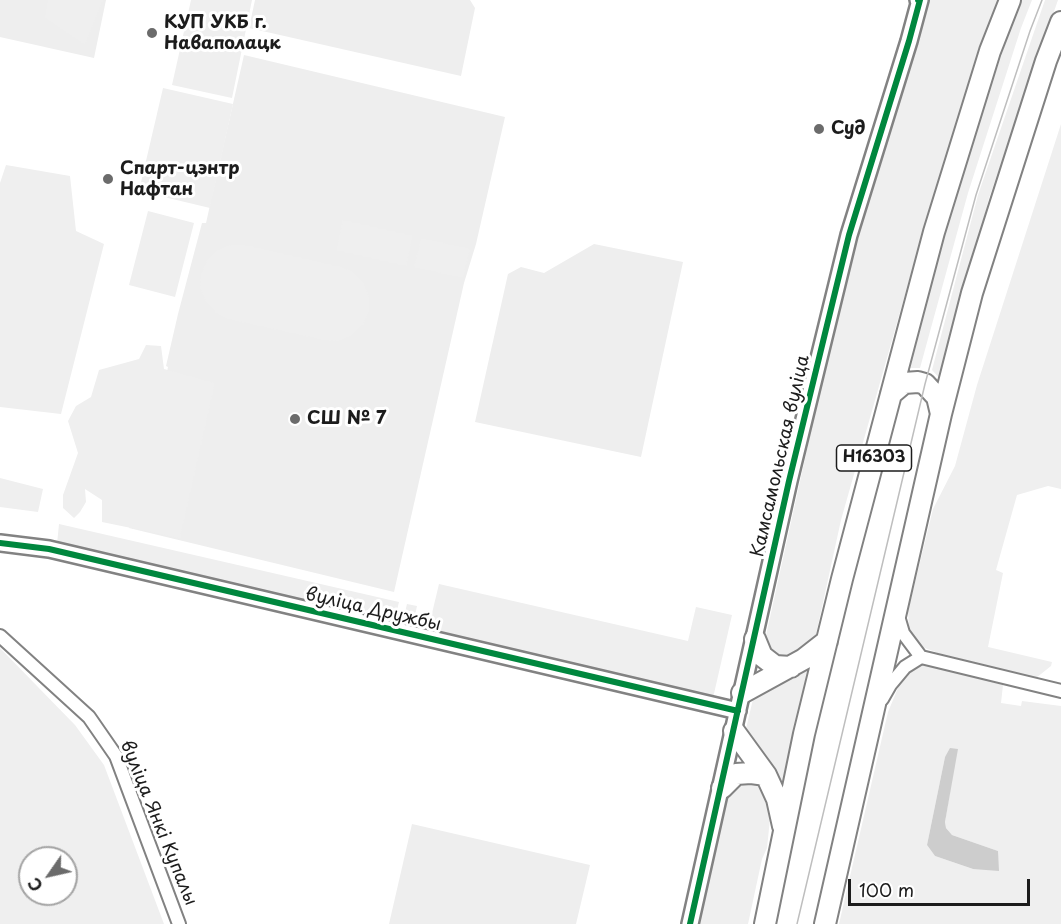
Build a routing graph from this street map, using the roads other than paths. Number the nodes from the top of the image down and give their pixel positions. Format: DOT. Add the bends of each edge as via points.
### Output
graph roads {
  1 [pos="919,0"];
  2 [pos="1010,0"];
  3 [pos="1061,22"];
  4 [pos="891,394"];
  5 [pos="942,414"];
  6 [pos="0,543"];
  7 [pos="897,609"];
  8 [pos="0,636"];
  9 [pos="755,639"];
  10 [pos="827,641"];
  11 [pos="921,657"];
  12 [pos="790,667"];
  13 [pos="1061,691"];
  14 [pos="740,702"];
  15 [pos="876,710"];
  16 [pos="734,731"];
  17 [pos="766,776"];
  18 [pos="722,788"];
  19 [pos="784,832"];
  20 [pos="179,924"];
  21 [pos="690,924"];
  22 [pos="765,924"];
  23 [pos="825,924"];
  1 -- 9 [label="street, Камсамольская вуліца" via="849,236"];
  2 -- 4 [label="main road, Н16303" via="990,51 934,232"];
  3 -- 5 [label="main road, Н16303" via="972,293"];
  4 -- 5 [label="main road" via="904,383 925,384 937,397"];
  4 -- 10 [label="main road, Н16303"];
  5 -- 7 [label="main road, Н16303"];
  6 -- 14 [label="street, вуліца Дружбы" via="49,549"];
  7 -- 11 [label="street" via="903,633"];
  7 -- 15 [label="main road, Н16303"];
  8 -- 20 [label="street, вуліца Янкі Купалы" via="89,717 116,756"];
  9 -- 12 [label="main road" via="762,656 775,666"];
  9 -- 14 [label="street, Камсамольская вуліца"];
  10 -- 12 [label="main road"];
  10 -- 19 [label="main road, Н16303"];
  11 -- 13 [label="street"];
  11 -- 15 [label="street" via="905,667"];
  12 -- 14 [label="main road"];
  14 -- 16 [label="street, Камсамольская вуліца"];
  15 -- 23 [label="main road, Н16303"];
  16 -- 17 [label="main road"];
  16 -- 18 [label="street, Камсамольская вуліца"];
  17 -- 18 [label="main road" via="736,774"];
  17 -- 19 [label="main road" via="777,799"];
  18 -- 21 [label="street, Камсамольская вуліца"];
  19 -- 22 [label="main road, Н16303"];
}
